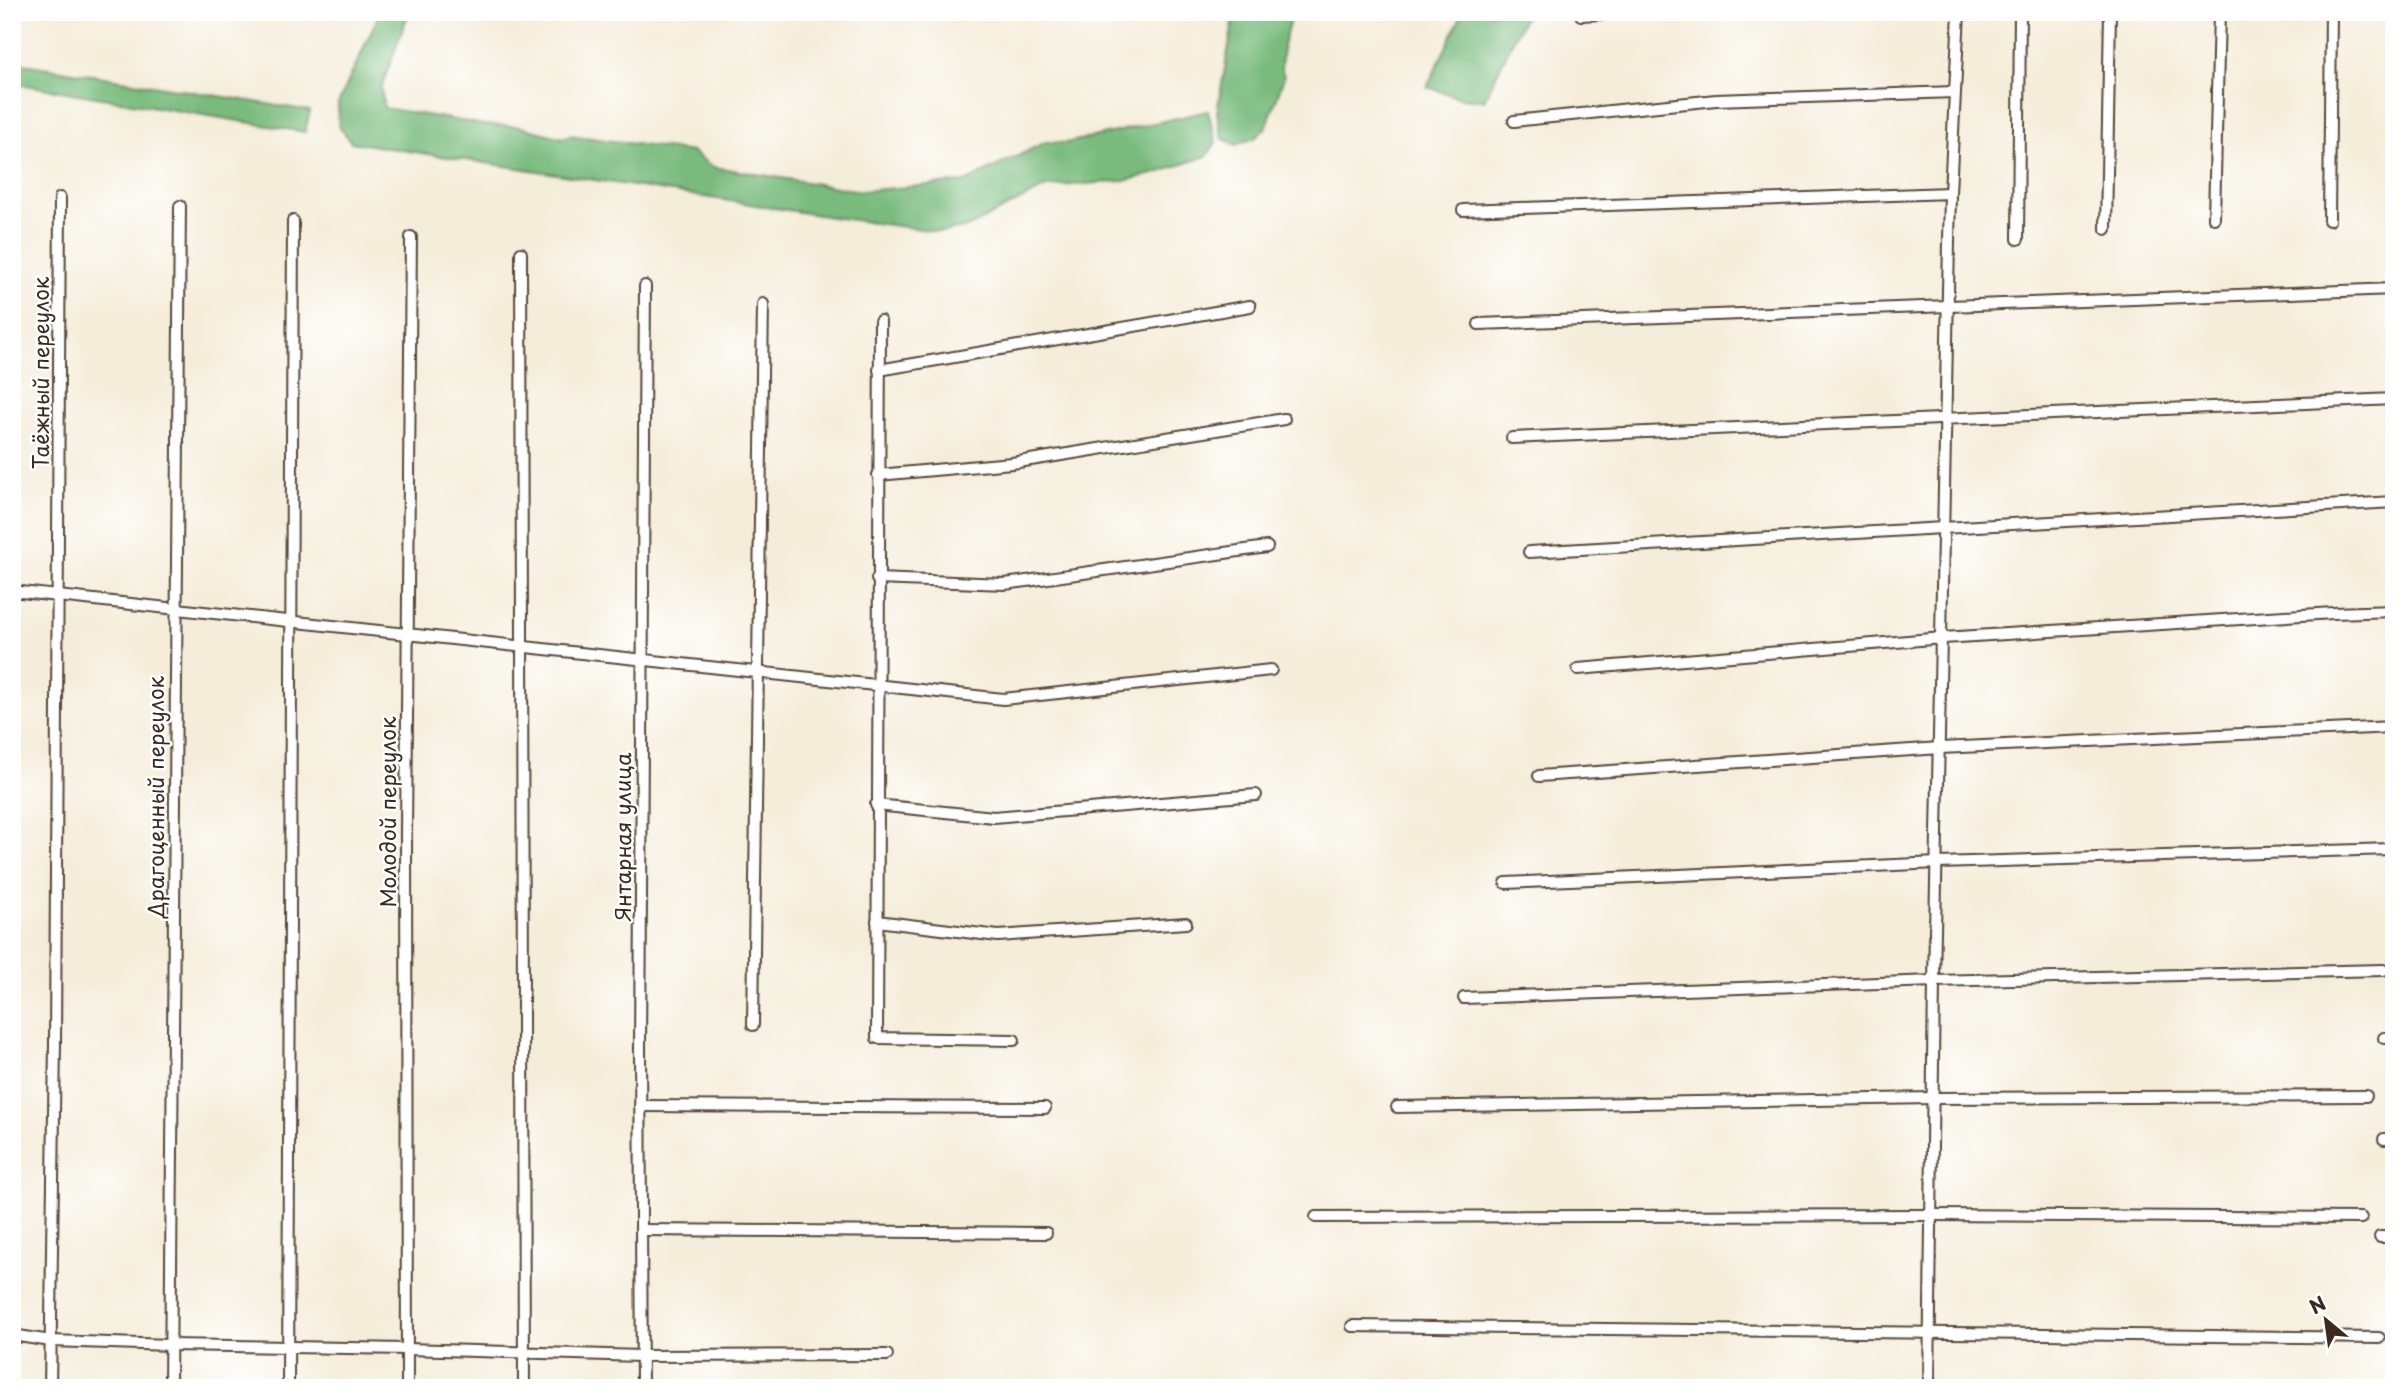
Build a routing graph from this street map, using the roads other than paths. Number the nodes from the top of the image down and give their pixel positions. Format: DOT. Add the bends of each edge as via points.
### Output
graph roads {
  1 [pos="1638,12"];
  2 [pos="1959,12"];
  3 [pos="2020,12"];
  4 [pos="2110,12"];
  5 [pos="2219,12"];
  6 [pos="2331,12"];
  7 [pos="1581,15"];
  8 [pos="1955,92"];
  9 [pos="1514,121"];
  10 [pos="1950,193"];
  11 [pos="60,198"];
  12 [pos="180,206"];
  13 [pos="1463,210"];
  14 [pos="2214,218"];
  15 [pos="2329,220"];
  16 [pos="293,221"];
  17 [pos="2106,229"];
  18 [pos="411,237"];
  19 [pos="2018,239"];
  20 [pos="521,253"];
  21 [pos="645,286"];
  22 [pos="2394,289"];
  23 [pos="763,304"];
  24 [pos="1250,306"];
  25 [pos="1948,306"];
  26 [pos="880,321"];
  27 [pos="1479,324"];
  28 [pos="879,370"];
  29 [pos="2394,399"];
  30 [pos="1947,418"];
  31 [pos="1284,419"];
  32 [pos="1512,438"];
  33 [pos="878,475"];
  34 [pos="2394,502"];
  35 [pos="1945,528"];
  36 [pos="1267,547"];
  37 [pos="1529,552"];
  38 [pos="877,579"];
  39 [pos="12,591"];
  40 [pos="58,597"];
  41 [pos="176,609"];
  42 [pos="2394,611"];
  43 [pos="291,621"];
  44 [pos="407,634"];
  45 [pos="1943,638"];
  46 [pos="521,646"];
  47 [pos="642,660"];
  48 [pos="1578,669"];
  49 [pos="1271,670"];
  50 [pos="758,672"];
  51 [pos="876,685"];
  52 [pos="2394,727"];
  53 [pos="1940,748"];
  54 [pos="1539,776"];
  55 [pos="1256,795"];
  56 [pos="877,805"];
  57 [pos="2392,849"];
  58 [pos="1938,863"];
  59 [pos="1506,883"];
  60 [pos="877,921"];
  61 [pos="1186,923"];
  62 [pos="2384,970"];
  63 [pos="1934,981"];
  64 [pos="1464,998"];
  65 [pos="753,1025"];
  66 [pos="1014,1040"];
  67 [pos="2366,1096"];
  68 [pos="1933,1098"];
  69 [pos="640,1106"];
  70 [pos="1397,1107"];
  71 [pos="1045,1108"];
  72 [pos="1932,1215"];
  73 [pos="1316,1217"];
  74 [pos="2361,1218"];
  75 [pos="641,1230"];
  76 [pos="1046,1233"];
  77 [pos="2380,1237"];
  78 [pos="2394,1237"];
  79 [pos="1352,1326"];
  80 [pos="1931,1331"];
  81 [pos="12,1335"];
  82 [pos="2379,1338"];
  83 [pos="51,1341"];
  84 [pos="170,1345"];
  85 [pos="288,1347"];
  86 [pos="407,1349"];
  87 [pos="524,1352"];
  88 [pos="887,1355"];
  89 [pos="641,1356"];
  90 [pos="50,1388"];
  91 [pos="170,1388"];
  92 [pos="288,1388"];
  93 [pos="407,1388"];
  94 [pos="524,1388"];
  95 [pos="642,1388"];
  96 [pos="1929,1388"];
  1 -- 7 [label="street"];
  2 -- 8 [label="street"];
  3 -- 19 [label="street"];
  4 -- 17 [label="street"];
  5 -- 14 [label="street"];
  6 -- 15 [label="street"];
  8 -- 9 [label="street" via="1716,100"];
  8 -- 10 [label="street"];
  10 -- 13 [label="street"];
  10 -- 25 [label="street"];
  11 -- 40 [label="street, Таёжный переулок"];
  12 -- 41 [label="street, Драгоценный переулок"];
  16 -- 43 [label="street"];
  18 -- 44 [label="street, Молодой переулок"];
  20 -- 46 [label="street"];
  21 -- 47 [label="street, Янтарная улица"];
  22 -- 25 [label="street"];
  23 -- 50 [label="street"];
  24 -- 28 [label="street"];
  25 -- 27 [label="street"];
  25 -- 30 [label="street"];
  26 -- 28 [label="street"];
  28 -- 33 [label="street"];
  29 -- 30 [label="street"];
  30 -- 32 [label="street"];
  30 -- 35 [label="street"];
  31 -- 33 [label="street" via="1012,463"];
  33 -- 38 [label="street"];
  34 -- 35 [label="street"];
  35 -- 37 [label="street"];
  35 -- 45 [label="street"];
  36 -- 38 [label="street" via="1005,584"];
  38 -- 51 [label="street"];
  39 -- 40 [label="street"];
  40 -- 41 [label="street"];
  40 -- 83 [label="street, Таёжный переулок"];
  41 -- 43 [label="street"];
  41 -- 84 [label="street, Драгоценный переулок"];
  42 -- 45 [label="street"];
  43 -- 44 [label="street"];
  43 -- 85 [label="street"];
  44 -- 46 [label="street"];
  44 -- 86 [label="street, Молодой переулок"];
  45 -- 48 [label="street"];
  45 -- 53 [label="street"];
  46 -- 47 [label="street"];
  46 -- 87 [label="street"];
  47 -- 50 [label="street"];
  47 -- 69 [label="street, Янтарная улица"];
  49 -- 51 [label="street" via="1003,699"];
  50 -- 51 [label="street"];
  50 -- 65 [label="street"];
  51 -- 56 [label="street"];
  52 -- 53 [label="street"];
  53 -- 54 [label="street"];
  53 -- 58 [label="street"];
  55 -- 56 [label="street" via="994,817"];
  56 -- 60 [label="street"];
  57 -- 58 [label="street"];
  58 -- 59 [label="street"];
  58 -- 63 [label="street"];
  60 -- 61 [label="street" via="998,936"];
  60 -- 66 [label="street" via="877,1038"];
  62 -- 63 [label="street"];
  63 -- 64 [label="street"];
  63 -- 68 [label="street"];
  67 -- 68 [label="street"];
  68 -- 70 [label="street"];
  68 -- 72 [label="street"];
  69 -- 71 [label="street"];
  69 -- 75 [label="street, Янтарная улица"];
  72 -- 73 [label="street"];
  72 -- 74 [label="street"];
  72 -- 80 [label="street"];
  75 -- 76 [label="street"];
  75 -- 89 [label="street, Янтарная улица"];
  77 -- 78 [label="street"];
  79 -- 80 [label="street"];
  80 -- 82 [label="street"];
  80 -- 96 [label="street"];
  81 -- 83 [label="street"];
  83 -- 84 [label="street"];
  83 -- 90 [label="street, Таёжный переулок"];
  84 -- 85 [label="street"];
  84 -- 91 [label="street, Драгоценный переулок"];
  85 -- 86 [label="street"];
  85 -- 92 [label="street"];
  86 -- 87 [label="street"];
  86 -- 93 [label="street, Молодой переулок"];
  87 -- 89 [label="street"];
  87 -- 94 [label="street"];
  88 -- 89 [label="street"];
  89 -- 95 [label="street, Янтарная улица"];
}
